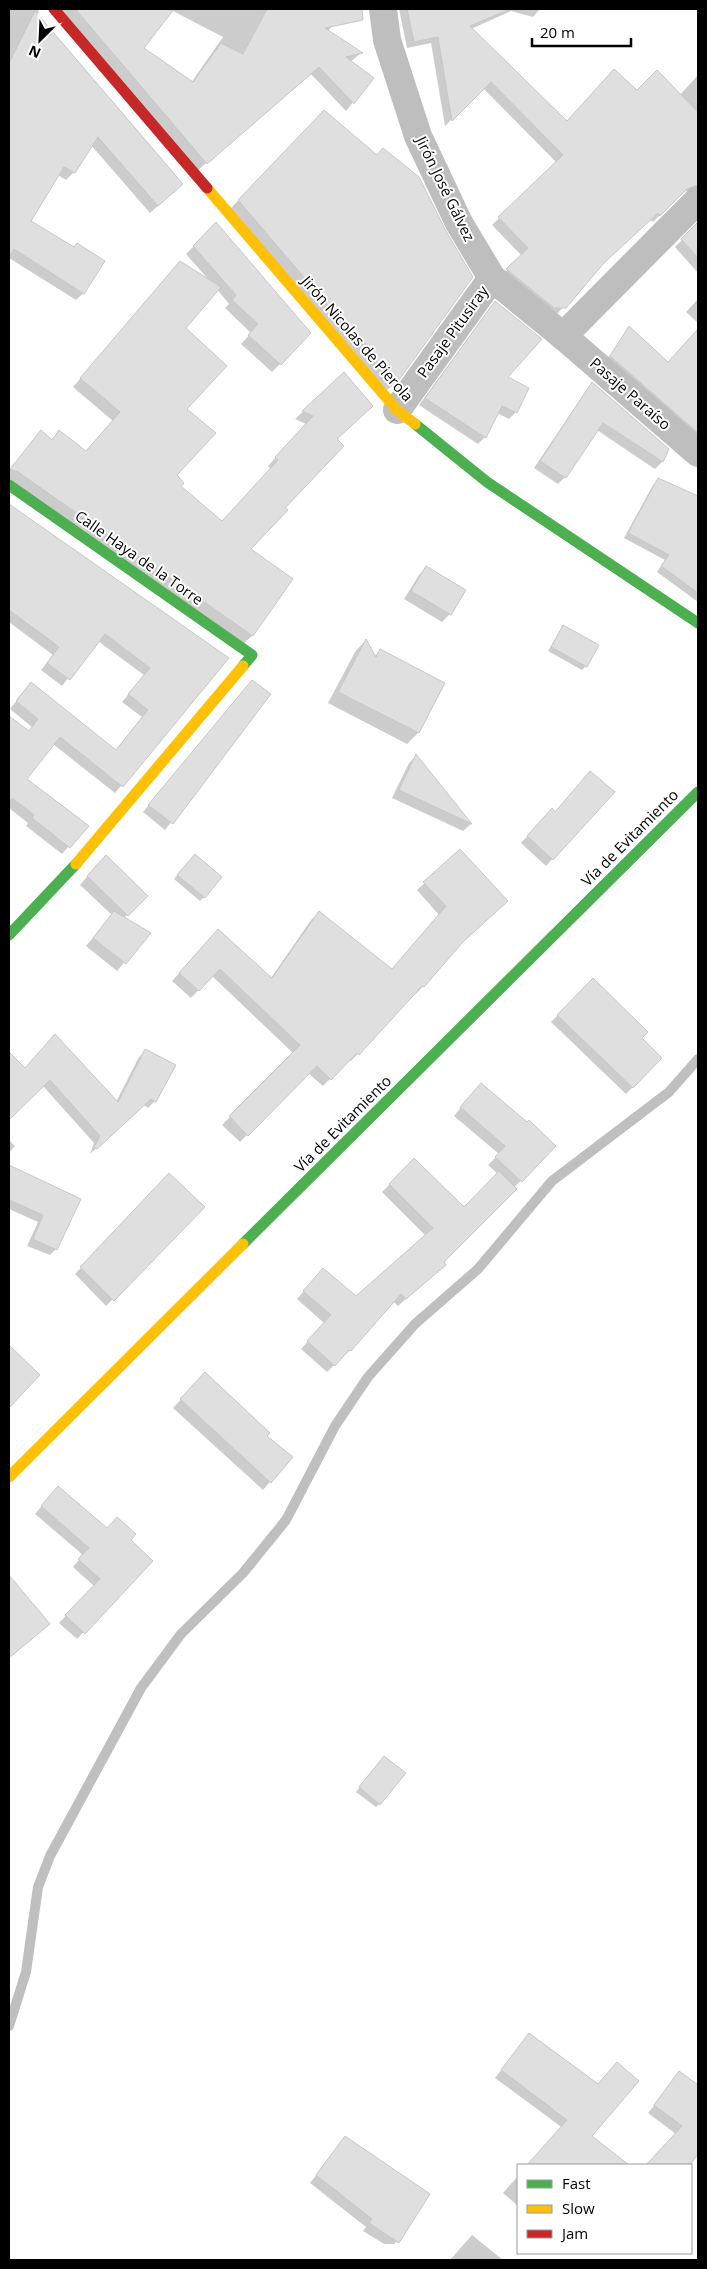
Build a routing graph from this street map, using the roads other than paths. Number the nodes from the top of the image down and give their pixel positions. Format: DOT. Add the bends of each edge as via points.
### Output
graph roads {
  1 [pos="54,9"];
  2 [pos="383,9"];
  3 [pos="698,200"];
  4 [pos="492,278"];
  5 [pos="562,336"];
  6 [pos="397,410"];
  7 [pos="698,453"];
  8 [pos="9,485"];
  9 [pos="698,623"];
  10 [pos="698,792"];
  11 [pos="9,934"];
  12 [pos="9,1477"];
  1 -- 6 [label="main road, Jirón Nicolas de Pierola"];
  2 -- 4 [label="street, Jirón José Gálvez" via="387,40 418,136 459,223"];
  3 -- 5 [label="street"];
  4 -- 5 [label="street, Jirón José Gálvez"];
  4 -- 6 [label="street, Pasaje Pitusiray"];
  5 -- 7 [label="street, Pasaje Paraíso"];
  6 -- 9 [label="main road, Jirón Nicolas de Pierola" via="488,482"];
  8 -- 11 [label="main road, Calle Haya de la Torre" via="252,655 114,822"];
  10 -- 12 [label="main road, Vía de Evitamiento"];
}
